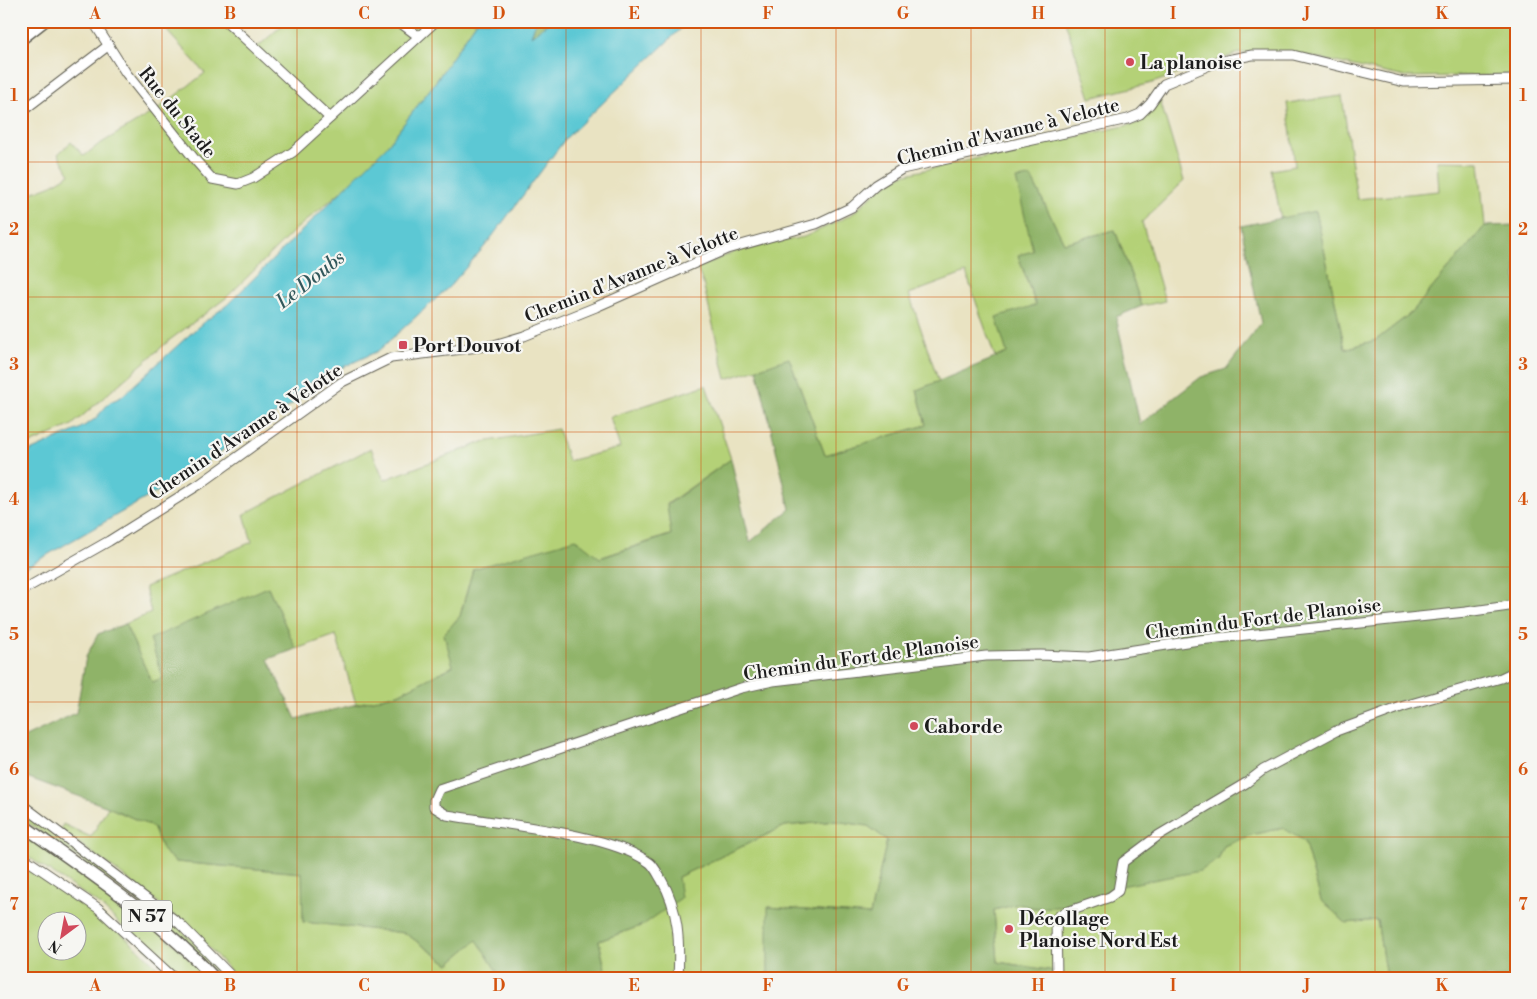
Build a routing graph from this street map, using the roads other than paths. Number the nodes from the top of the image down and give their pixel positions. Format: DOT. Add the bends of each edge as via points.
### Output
graph roads {
  1 [pos="44,21"];
  2 [pos="92,21"];
  3 [pos="226,21"];
  4 [pos="398,21"];
  5 [pos="436,21"];
  6 [pos="418,36"];
  7 [pos="21,39"];
  8 [pos="109,45"];
  9 [pos="1516,80"];
  10 [pos="21,112"];
  11 [pos="330,118"];
  12 [pos="21,592"];
  13 [pos="1516,605"];
  14 [pos="1516,671"];
  15 [pos="21,804"];
  16 [pos="21,824"];
  17 [pos="21,856"];
  18 [pos="174,978"];
  19 [pos="214,978"];
  20 [pos="233,978"];
  21 [pos="678,978"];
  22 [pos="1057,978"];
  1 -- 7 [label="main road"];
  2 -- 8 [label="street, Rue du Stade"];
  3 -- 11 [label="street"];
  4 -- 6 [label="street"];
  5 -- 6 [label="street, Rue du Stade"];
  6 -- 11 [label="street, Rue du Stade"];
  8 -- 10 [label="street"];
  8 -- 11 [label="street, Rue du Stade" via="126,73 196,162 212,178 224,183 238,184 253,178 293,152"];
  9 -- 12 [label="street, Chemin d'Avanne à Velotte" via="1404,82 1292,55 1252,55 1217,62 1164,84 1140,114 1128,119 902,169 876,185 852,207 816,224 727,249 524,336 494,345 391,358 342,382 200,484"];
  13 -- 21 [label="street, Chemin du Fort de Planoise" via="1199,640 1089,657 1041,654 976,657 773,681 714,697 439,789 434,807 447,815 615,846 651,864 672,897 680,941"];
  14 -- 22 [label="street" via="1336,731 1263,770 1159,835 1123,862 1118,891 1110,897 1060,914 1056,920"];
  15 -- 20 [label="street" via="180,924"];
  16 -- 19 [label="main road, N 57" via="147,916"];
  17 -- 18 [label="street" via="98,908"];
}
